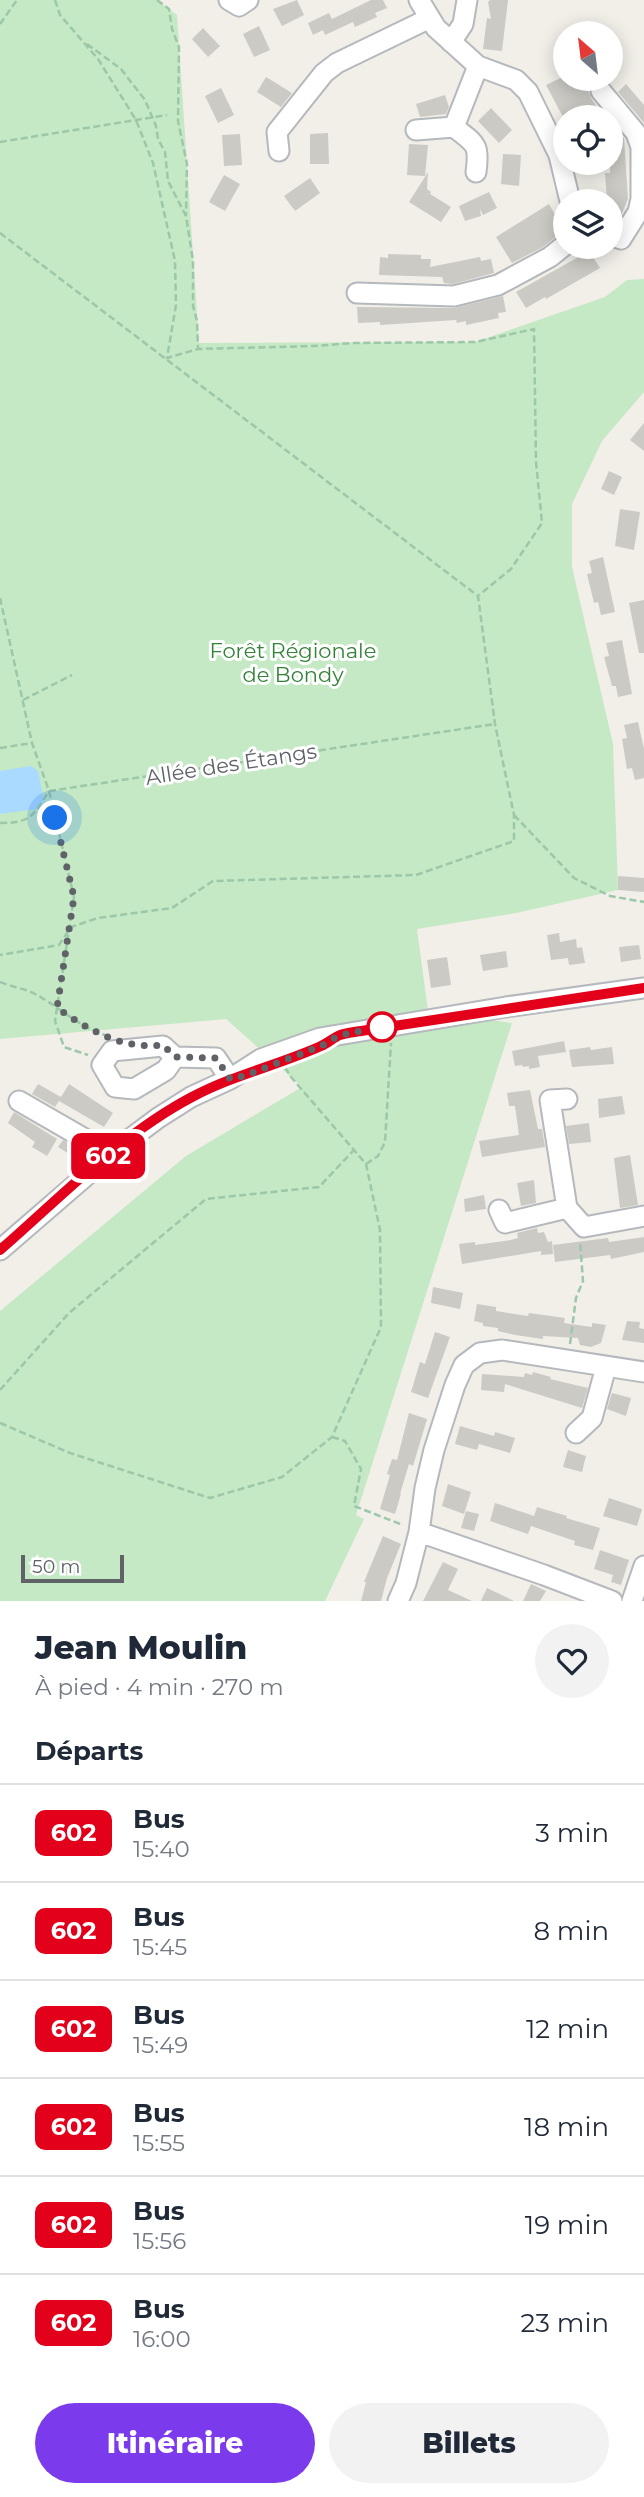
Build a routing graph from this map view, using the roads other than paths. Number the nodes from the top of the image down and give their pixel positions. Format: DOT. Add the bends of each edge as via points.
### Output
graph roads {
  1 [pos="229,0"];
  2 [pos="248,0"];
  3 [pos="419,0"];
  4 [pos="467,0"];
  5 [pos="428,19"];
  6 [pos="451,42"];
  7 [pos="478,66"];
  8 [pos="601,91"];
  9 [pos="454,127"];
  10 [pos="416,130"];
  11 [pos="279,151"];
  12 [pos="476,172"];
  13 [pos="567,189"];
  14 [pos="623,229"];
  15 [pos="553,255"];
  16 [pos="357,293"];
  17 [pos="644,988"];
  18 [pos="340,1035"];
  19 [pos="175,1057"];
  20 [pos="230,1079"];
  21 [pos="567,1099"];
  22 [pos="19,1101"];
  23 [pos="111,1154"];
  24 [pos="567,1208"];
  25 [pos="499,1210"];
  26 [pos="644,1216"];
  27 [pos="0,1250"];
  28 [pos="606,1367"];
  29 [pos="644,1372"];
  30 [pos="576,1433"];
  31 [pos="419,1532"];
  32 [pos="644,1566"];
  33 [pos="398,1601"];
  34 [pos="612,1601"];
  35 [pos="632,1601"];
  1 -- 2 [label="street" via="239,6"];
  3 -- 5 [label="street"];
  4 -- 6 [label="street" via="463,24"];
  5 -- 6 [label="street"];
  5 -- 11 [label="street" via="324,73 277,132"];
  6 -- 7 [label="street"];
  7 -- 9 [label="street"];
  7 -- 13 [label="street" via="516,80 528,92 559,155"];
  8 -- 14 [label="street" via="636,133 641,147 641,199 638,212"];
  9 -- 10 [label="street"];
  9 -- 12 [label="street" via="479,152"];
  15 -- 16 [label="street" via="498,285 454,296"];
  17 -- 18 [label="street"];
  18 -- 20 [label="street"];
  18 -- 20 [label="street" via="261,1059"];
  19 -- 19 [label="street" via="163,1045 112,1051 102,1065 115,1087 134,1089 166,1070"];
  19 -- 20 [label="street" via="216,1058"];
  20 -- 23 [label="street" via="191,1097"];
  21 -- 24 [label="street" via="550,1100"];
  22 -- 23 [label="street"];
  23 -- 27 [label="street"];
  24 -- 25 [label="street" via="505,1223"];
  24 -- 26 [label="street" via="584,1227"];
  28 -- 29 [label="street"];
  28 -- 30 [label="street" via="592,1418"];
  28 -- 31 [label="street" via="502,1350 480,1353 464,1364 434,1450"];
  31 -- 33 [label="street"];
  31 -- 34 [label="street"];
  32 -- 35 [label="street"];
}
